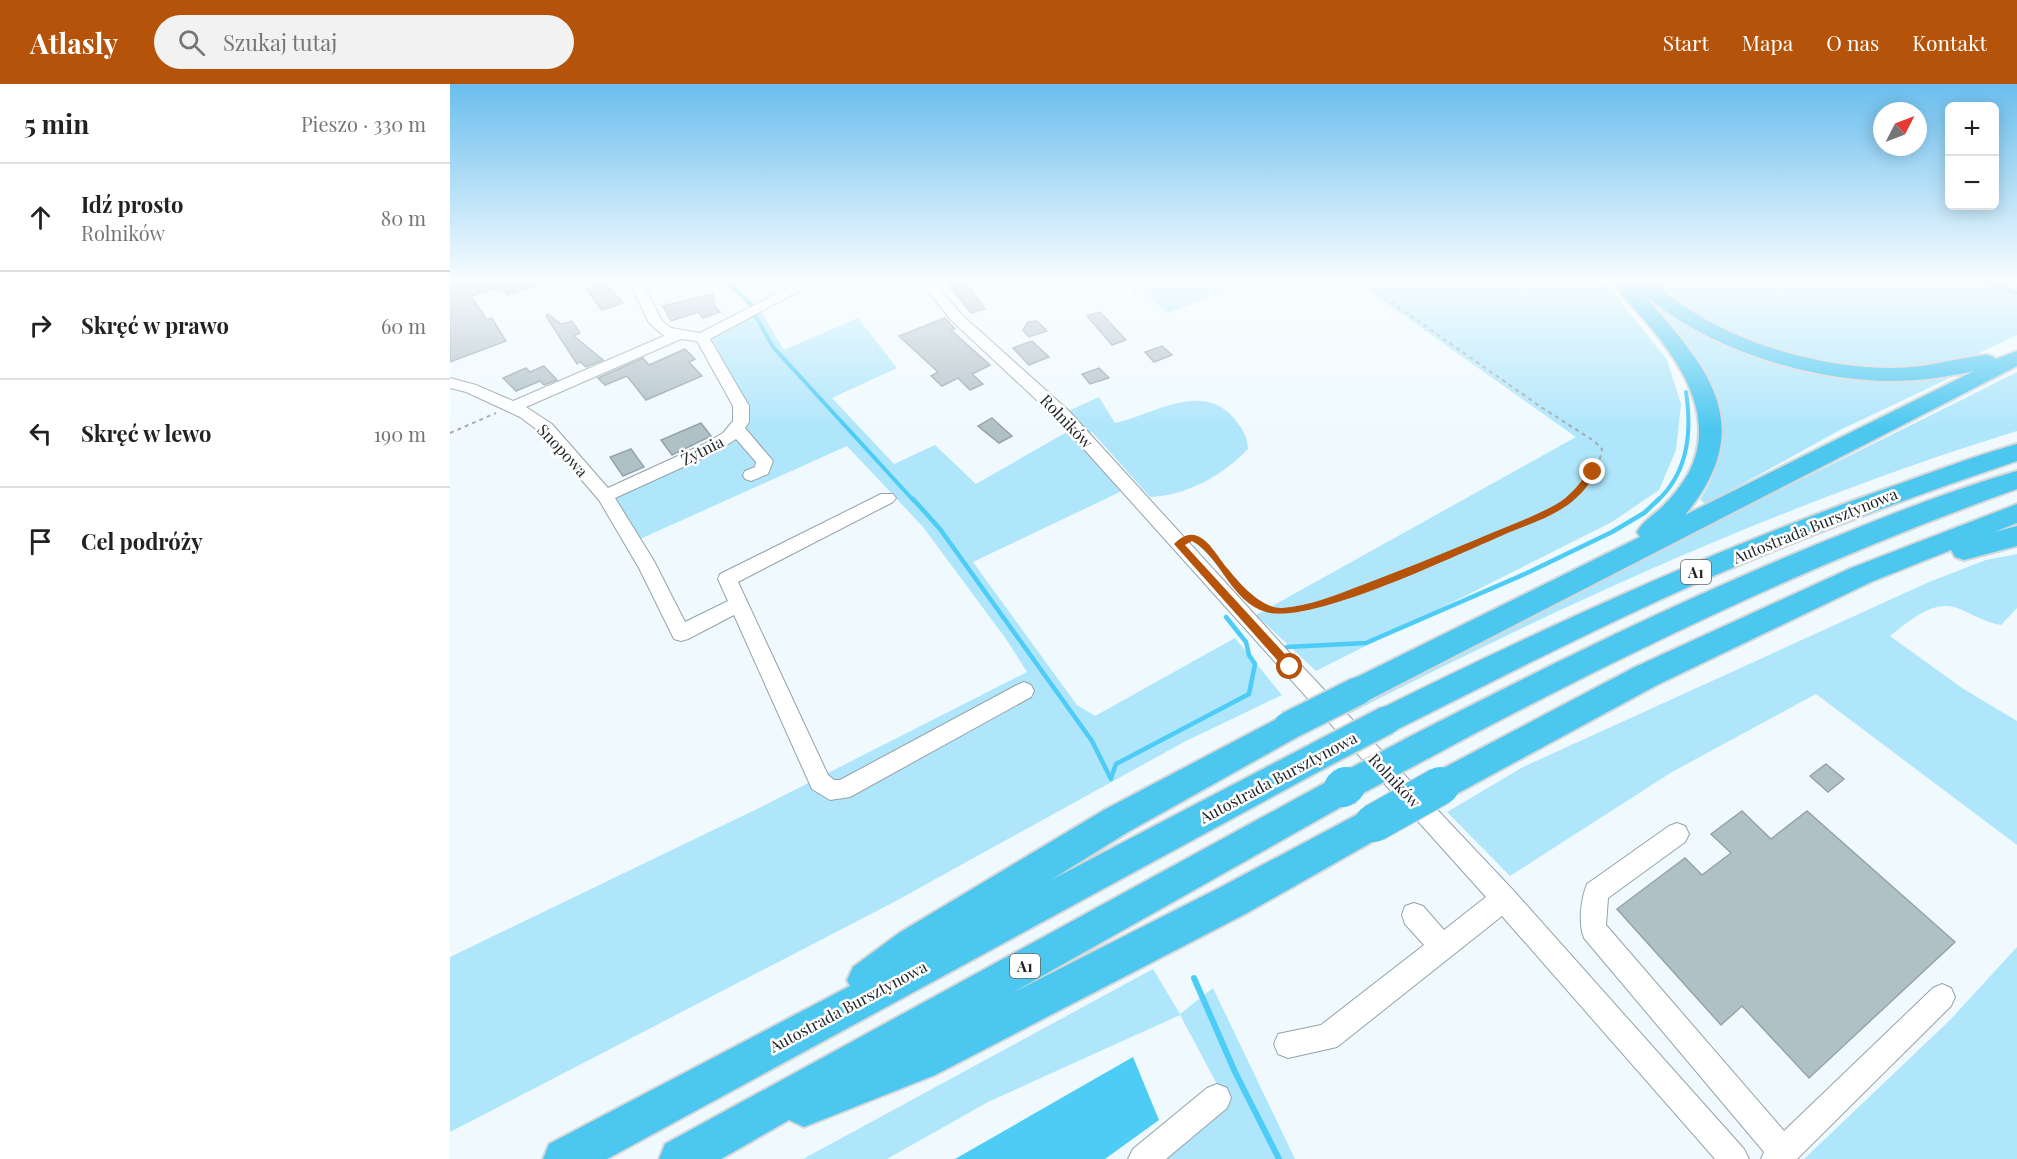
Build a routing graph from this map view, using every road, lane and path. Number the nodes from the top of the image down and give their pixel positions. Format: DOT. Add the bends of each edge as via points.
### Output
graph roads {
  1 [pos="664,329"];
  2 [pos="719,329"];
  3 [pos="969,329"];
  4 [pos="1430,329"];
  5 [pos="1662,329"];
  6 [pos="1710,329"];
  7 [pos="680,334"];
  8 [pos="702,338"];
  9 [pos="2017,355"];
  10 [pos="450,383"];
  11 [pos="512,407"];
  12 [pos="736,428"];
  13 [pos="450,433"];
  14 [pos="2017,452"];
  15 [pos="750,476"];
  16 [pos="2017,480"];
  17 [pos="605,496"];
  18 [pos="887,498"];
  19 [pos="2017,513"];
  20 [pos="2017,536"];
  21 [pos="1178,544"];
  22 [pos="1612,561"];
  23 [pos="1218,563"];
  24 [pos="1861,575"];
  25 [pos="1250,598"];
  26 [pos="739,604"];
  27 [pos="1024,691"];
  28 [pos="1677,834"];
  29 [pos="1504,899"];
  30 [pos="1414,915"];
  31 [pos="1442,947"];
  32 [pos="1942,997"];
  33 [pos="787,1038"];
  34 [pos="1288,1044"];
  35 [pos="1216,1098"];
  36 [pos="693,1151"];
  37 [pos="1780,1156"];
  38 [pos="564,1159"];
  39 [pos="1143,1159"];
  40 [pos="1734,1159"];
  1 -- 7 [label="street"];
  2 -- 8 [label="street"];
  3 -- 21 [label="street, Rolników" via="1062,414"];
  4 -- 25 [label="path" via="1602,449 1601,458 1579,491 1559,507 1332,600 1280,612"];
  5 -- 22 [label="highway" via="1698,379 1710,429 1709,452 1688,498"];
  6 -- 9 [label="highway" via="1752,347 1860,373 1921,374"];
  7 -- 8 [label="street"];
  7 -- 11 [label="street"];
  8 -- 12 [label="street, Żytnia" via="741,406 741,422"];
  9 -- 22 [label="highway" via="1779,480"];
  10 -- 11 [label="street, Snopowa"];
  11 -- 13 [label="path"];
  11 -- 17 [label="street, Snopowa" via="546,428"];
  12 -- 15 [label="street" via="770,459 762,470"];
  12 -- 17 [label="street, Żytnia" via="710,448"];
  14 -- 33 [label="highway, Autostrada Bursztynowa / A1, bridge" via="1871,502 1695,573 1548,639 1316,757"];
  16 -- 36 [label="highway, Autostrada Bursztynowa / A1, bridge" via="1910,518 1740,589 1534,687 1343,788"];
  17 -- 26 [label="street, Snopowa" via="681,633"];
  18 -- 26 [label="street" via="727,579"];
  19 -- 24 [label="highway"];
  20 -- 24 [label="highway"];
  21 -- 23 [label="path" via="1192,537 1200,540"];
  21 -- 29 [label="street, Rolników"];
  22 -- 33 [label="highway, bridge" via="1288,726 1116,820 912,946"];
  24 -- 36 [label="highway, bridge" via="1646,676 1234,900 921,1061"];
  26 -- 27 [label="street" via="820,782 830,790 842,790 866,779"];
  28 -- 37 [label="street" via="1596,892 1593,929"];
  29 -- 31 [label="street"];
  29 -- 40 [label="street, Rolników"];
  30 -- 31 [label="street"];
  31 -- 34 [label="street" via="1327,1036"];
  32 -- 37 [label="street"];
  33 -- 38 [label="highway, Autostrada Bursztynowa / A1"];
  35 -- 39 [label="street"];
}
